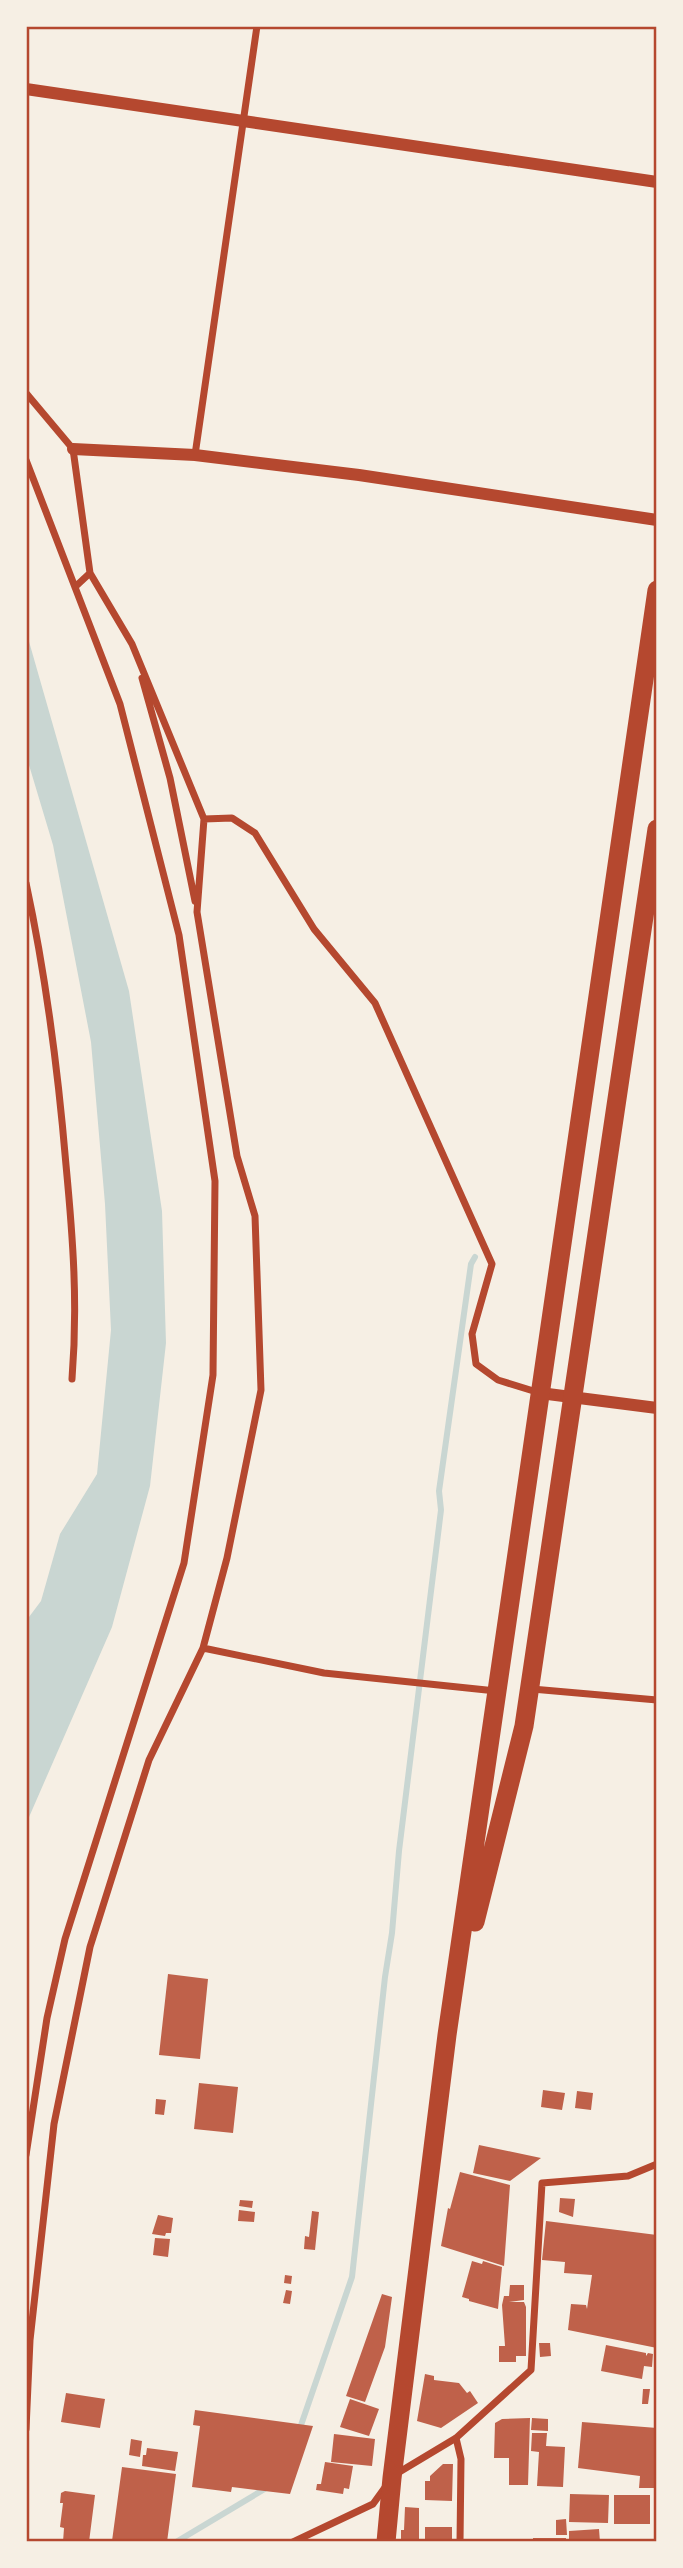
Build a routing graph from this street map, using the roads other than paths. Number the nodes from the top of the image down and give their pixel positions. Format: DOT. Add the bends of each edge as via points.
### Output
graph roads {
  1 [pos="257,26"];
  2 [pos="26,89"];
  3 [pos="244,120"];
  4 [pos="657,182"];
  5 [pos="26,393"];
  6 [pos="72,449"];
  7 [pos="195,455"];
  8 [pos="26,460"];
  9 [pos="657,520"];
  10 [pos="90,573"];
  11 [pos="75,587"];
  12 [pos="657,590"];
  13 [pos="132,644"];
  14 [pos="204,819"];
  15 [pos="657,829"];
  16 [pos="26,883"];
  17 [pos="197,912"];
  18 [pos="72,1379"];
  19 [pos="540,1393"];
  20 [pos="573,1398"];
  21 [pos="657,1408"];
  22 [pos="203,1648"];
  23 [pos="530,1688"];
  24 [pos="498,1692"];
  25 [pos="657,1700"];
  26 [pos="447,2035"];
  27 [pos="26,2155"];
  28 [pos="657,2164"];
  29 [pos="26,2430"];
  30 [pos="456,2438"];
  31 [pos="392,2478"];
  32 [pos="293,2542"];
  33 [pos="386,2542"];
  34 [pos="460,2542"];
  1 -- 3 [label="street"];
  2 -- 3 [label="street"];
  3 -- 4 [label="street"];
  3 -- 7 [label="street"];
  5 -- 6 [label="street"];
  6 -- 7 [label="street"];
  6 -- 10 [label="street"];
  7 -- 9 [label="street"];
  8 -- 11 [label="street"];
  10 -- 11 [label="street"];
  10 -- 13 [label="street"];
  11 -- 27 [label="street" via="120,704 179,935 215,1181 213,1375 184,1563 65,1939 47,2018"];
  12 -- 19 [label="highway"];
  13 -- 14 [label="street"];
  13 -- 17 [label="street" via="170,778"];
  14 -- 17 [label="street"];
  14 -- 19 [label="street" via="232,818 255,833 314,929 375,1003 492,1264 471,1334 477,1364 498,1380"];
  15 -- 20 [label="highway"];
  16 -- 18 [label="street" via="61,1109 74,1256"];
  17 -- 22 [label="street" via="237,1156 255,1216 261,1390 227,1558"];
  19 -- 20 [label="street"];
  19 -- 24 [label="highway"];
  20 -- 21 [label="street"];
  20 -- 23 [label="highway"];
  22 -- 24 [label="street" via="324,1673"];
  22 -- 29 [label="street" via="149,1760 90,1947 54,2124 30,2340"];
  23 -- 25 [label="street"];
  23 -- 26 [label="highway"];
  24 -- 26 [label="highway"];
  26 -- 31 [label="highway"];
  28 -- 30 [label="street" via="628,2176 542,2183 531,2370"];
  30 -- 31 [label="street"];
  30 -- 34 [label="street" via="461,2459"];
  31 -- 32 [label="street" via="373,2504"];
  31 -- 33 [label="highway"];
}
